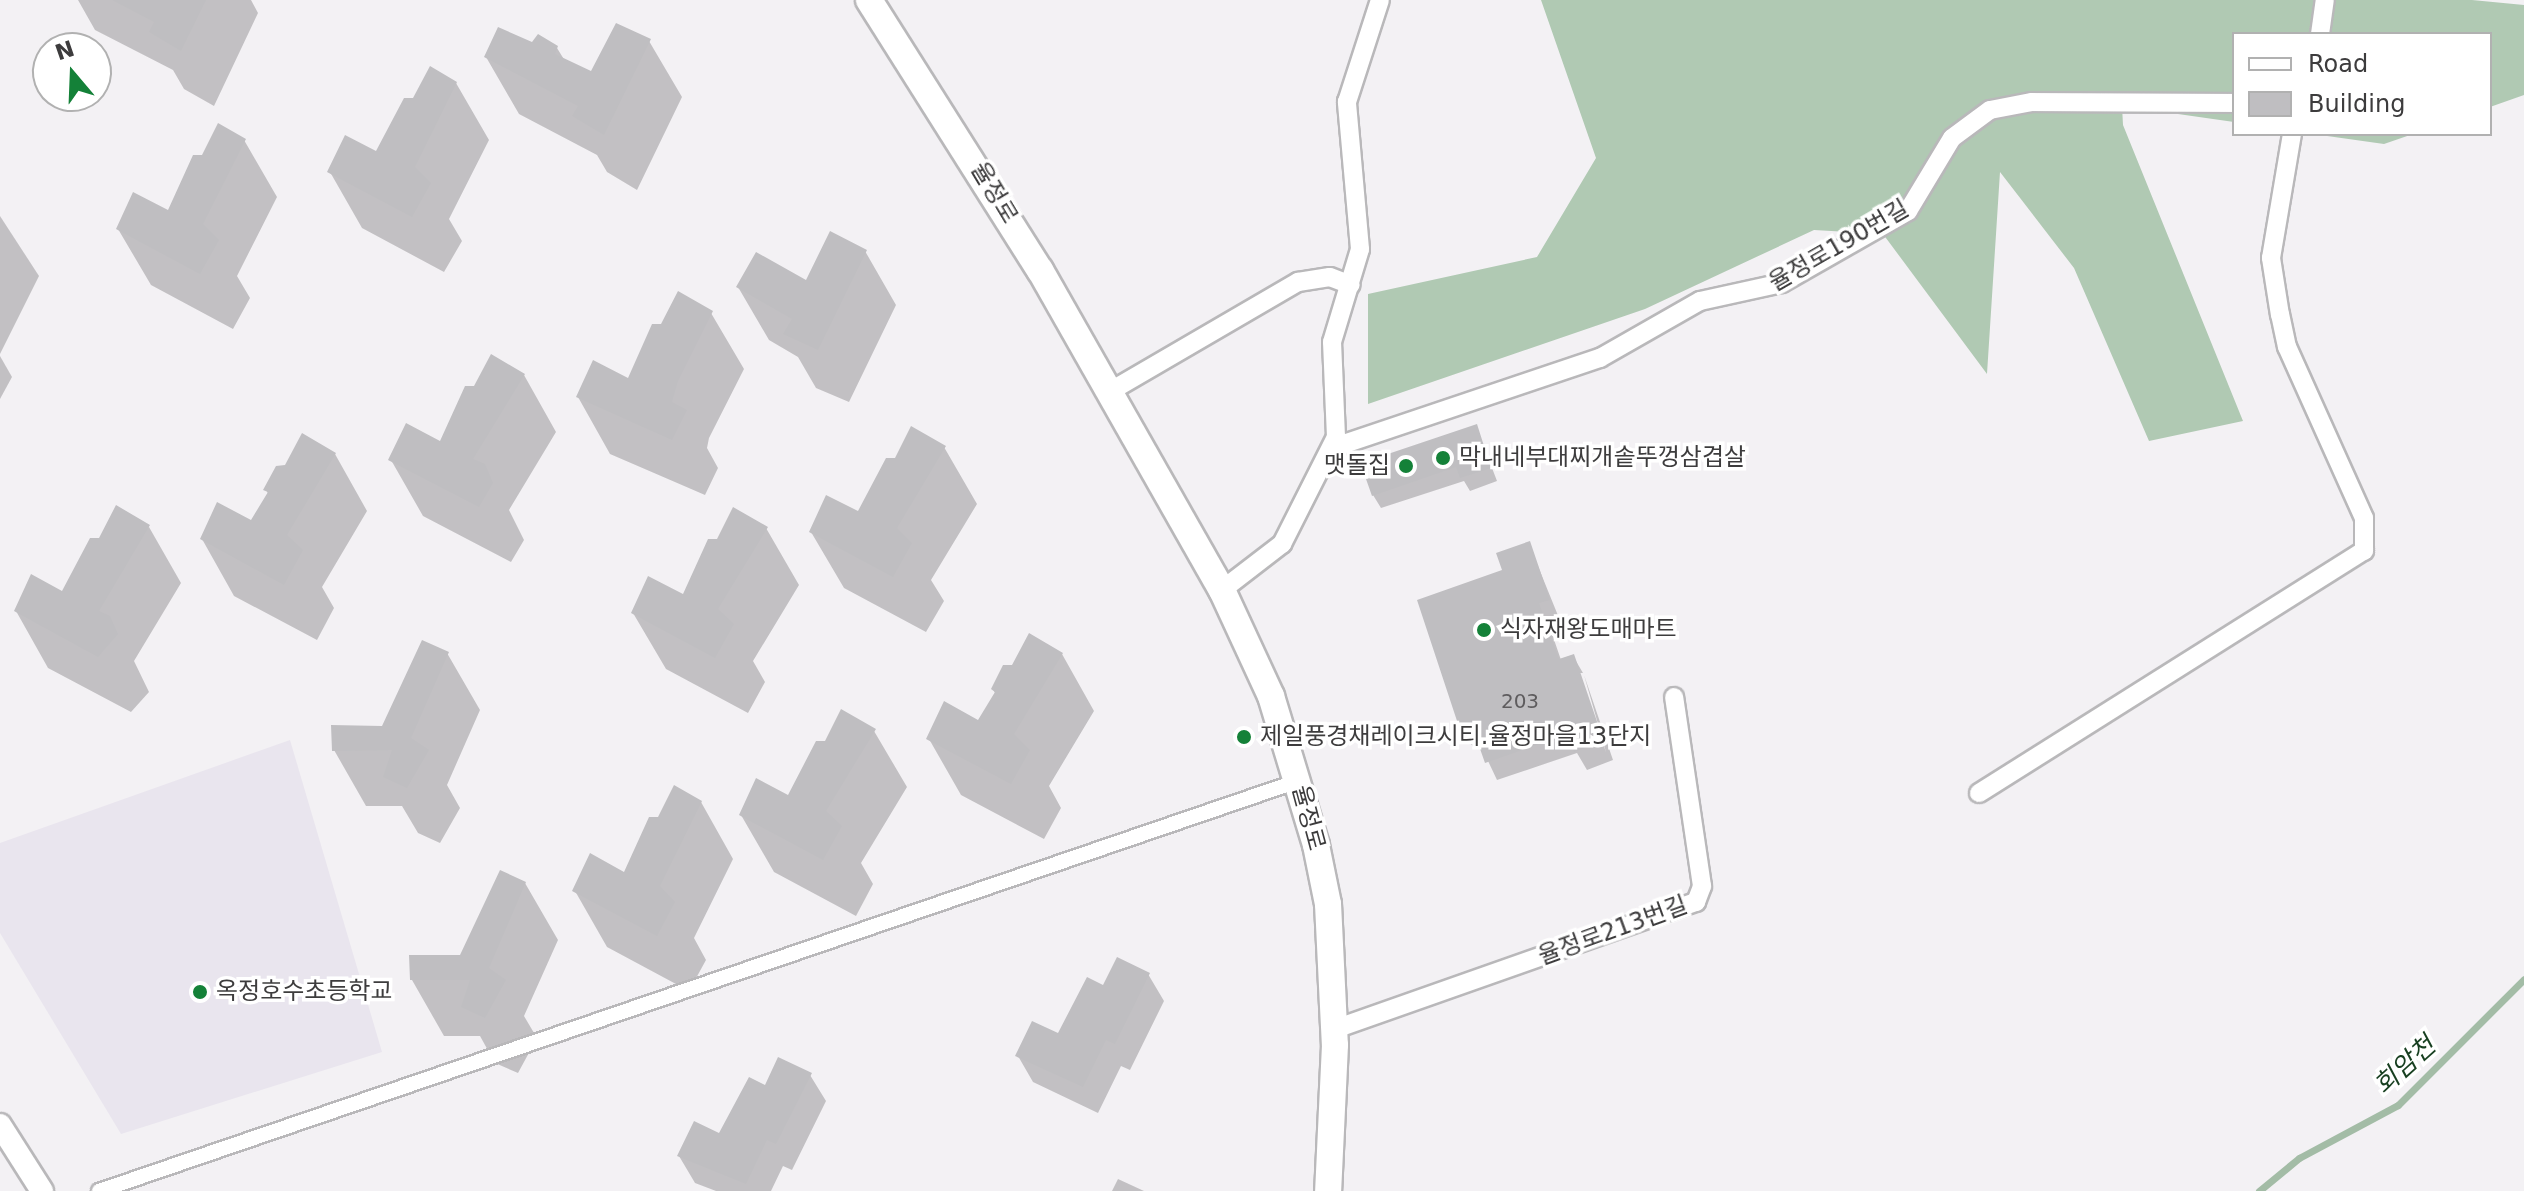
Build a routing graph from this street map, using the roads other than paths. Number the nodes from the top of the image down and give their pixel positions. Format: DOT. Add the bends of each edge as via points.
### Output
graph roads {
  1 [pos="869,0"];
  2 [pos="1380,0"];
  3 [pos="2325,0"];
  4 [pos="2320,32"];
  5 [pos="2232,103"];
  6 [pos="2292,136"];
  7 [pos="1351,285"];
  8 [pos="1109,392"];
  9 [pos="1332,448"];
  10 [pos="1222,590"];
  11 [pos="1674,697"];
  12 [pos="1298,781"];
  13 [pos="1979,793"];
  14 [pos="1335,1029"];
  15 [pos="0,1125"];
  16 [pos="42,1191"];
  17 [pos="99,1191"];
  18 [pos="1328,1191"];
  1 -- 8 [label="main road, 율정로" via="989,182"];
  2 -- 7 [label="street" via="1347,102 1360,219"];
  3 -- 4 [label="street"];
  5 -- 9 [label="street, 율정로190번길" via="2032,102 1990,110 1952,138 1908,211 1782,283 1700,301 1600,358"];
  6 -- 13 [label="street" via="2271,258 2280,315 2287,347 2364,518 2364,551"];
  7 -- 8 [label="street" via="1330,277 1298,282"];
  7 -- 9 [label="street" via="1332,342"];
  8 -- 10 [label="main road, 율정로"];
  9 -- 10 [label="street" via="1282,544"];
  10 -- 12 [label="main road, 율정로" via="1271,696"];
  11 -- 14 [label="street, 율정로213번길" via="1702,886 1696,902"];
  12 -- 14 [label="main road, 율정로" via="1328,904"];
  12 -- 17 [label="street"];
  14 -- 18 [label="main road, 율정로"];
  15 -- 16 [label="street"];
}
